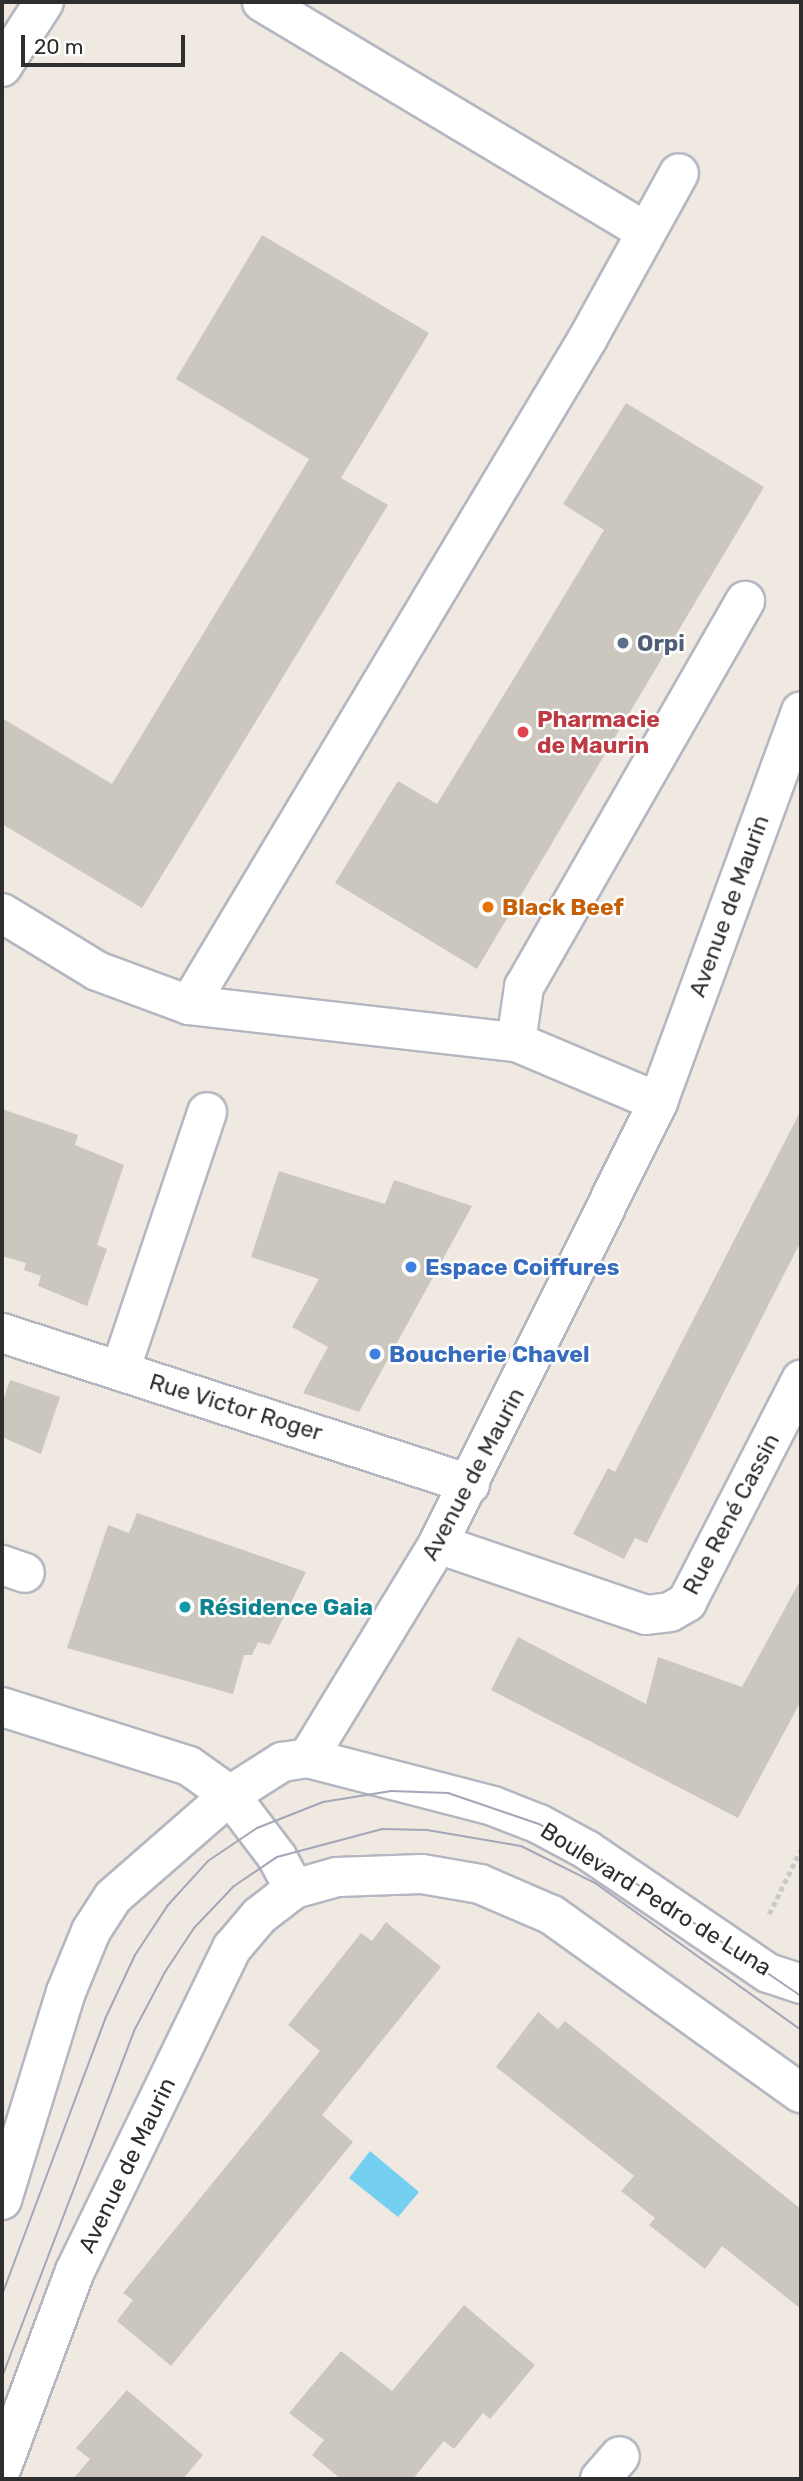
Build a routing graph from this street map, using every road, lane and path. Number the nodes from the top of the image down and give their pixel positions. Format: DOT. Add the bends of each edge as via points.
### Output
graph roads {
  1 [pos="44,2"];
  2 [pos="262,2"];
  3 [pos="2,67"];
  4 [pos="679,173"];
  5 [pos="645,231"];
  6 [pos="745,601"];
  7 [pos="801,711"];
  8 [pos="2,913"];
  9 [pos="189,1005"];
  10 [pos="516,1042"];
  11 [pos="658,1102"];
  12 [pos="206,1112"];
  13 [pos="2,1333"];
  14 [pos="120,1371"];
  15 [pos="801,1380"];
  16 [pos="470,1484"];
  17 [pos="438,1544"];
  18 [pos="2,1707"];
  19 [pos="308,1758"];
  20 [pos="230,1795"];
  21 [pos="801,1849"];
  22 [pos="293,1889"];
  23 [pos="747,1959"];
  24 [pos="801,1984"];
  25 [pos="801,2094"];
  26 [pos="2,2200"];
  27 [pos="2,2467"];
  1 -- 3 [label="street"];
  2 -- 5 [label="street"];
  4 -- 5 [label="street"];
  5 -- 9 [label="street" via="581,350"];
  6 -- 10 [label="street" via="524,987"];
  7 -- 11 [label="street, Avenue de Maurin"];
  8 -- 9 [label="street" via="97,971"];
  9 -- 10 [label="street"];
  10 -- 11 [label="street"];
  11 -- 16 [label="street, Avenue de Maurin"];
  12 -- 14 [label="street"];
  13 -- 14 [label="street, Rue Victor Roger"];
  14 -- 16 [label="street, Rue Victor Roger"];
  15 -- 17 [label="street, Rue René Cassin" via="687,1602 670,1612 646,1615"];
  16 -- 17 [label="street, Avenue de Maurin"];
  17 -- 19 [label="street, Avenue de Maurin"];
  18 -- 20 [label="street" via="175,1758"];
  19 -- 20 [label="street" via="282,1762"];
  19 -- 23 [label="street, Boulevard Pedro de Luna" via="405,1781 539,1824 587,1850"];
  20 -- 22 [label="street" via="277,1857"];
  20 -- 26 [label="street" via="113,1897 91,1931 66,1992"];
  21 -- 23 [label="path"];
  22 -- 25 [label="street, Avenue de Maurin" via="337,1877 422,1874 480,1885 552,1915"];
  22 -- 27 [label="street, Avenue de Maurin" via="259,1916 232,1948 75,2271"];
  23 -- 24 [label="street, Boulevard Pedro de Luna" via="768,1973"];
}
